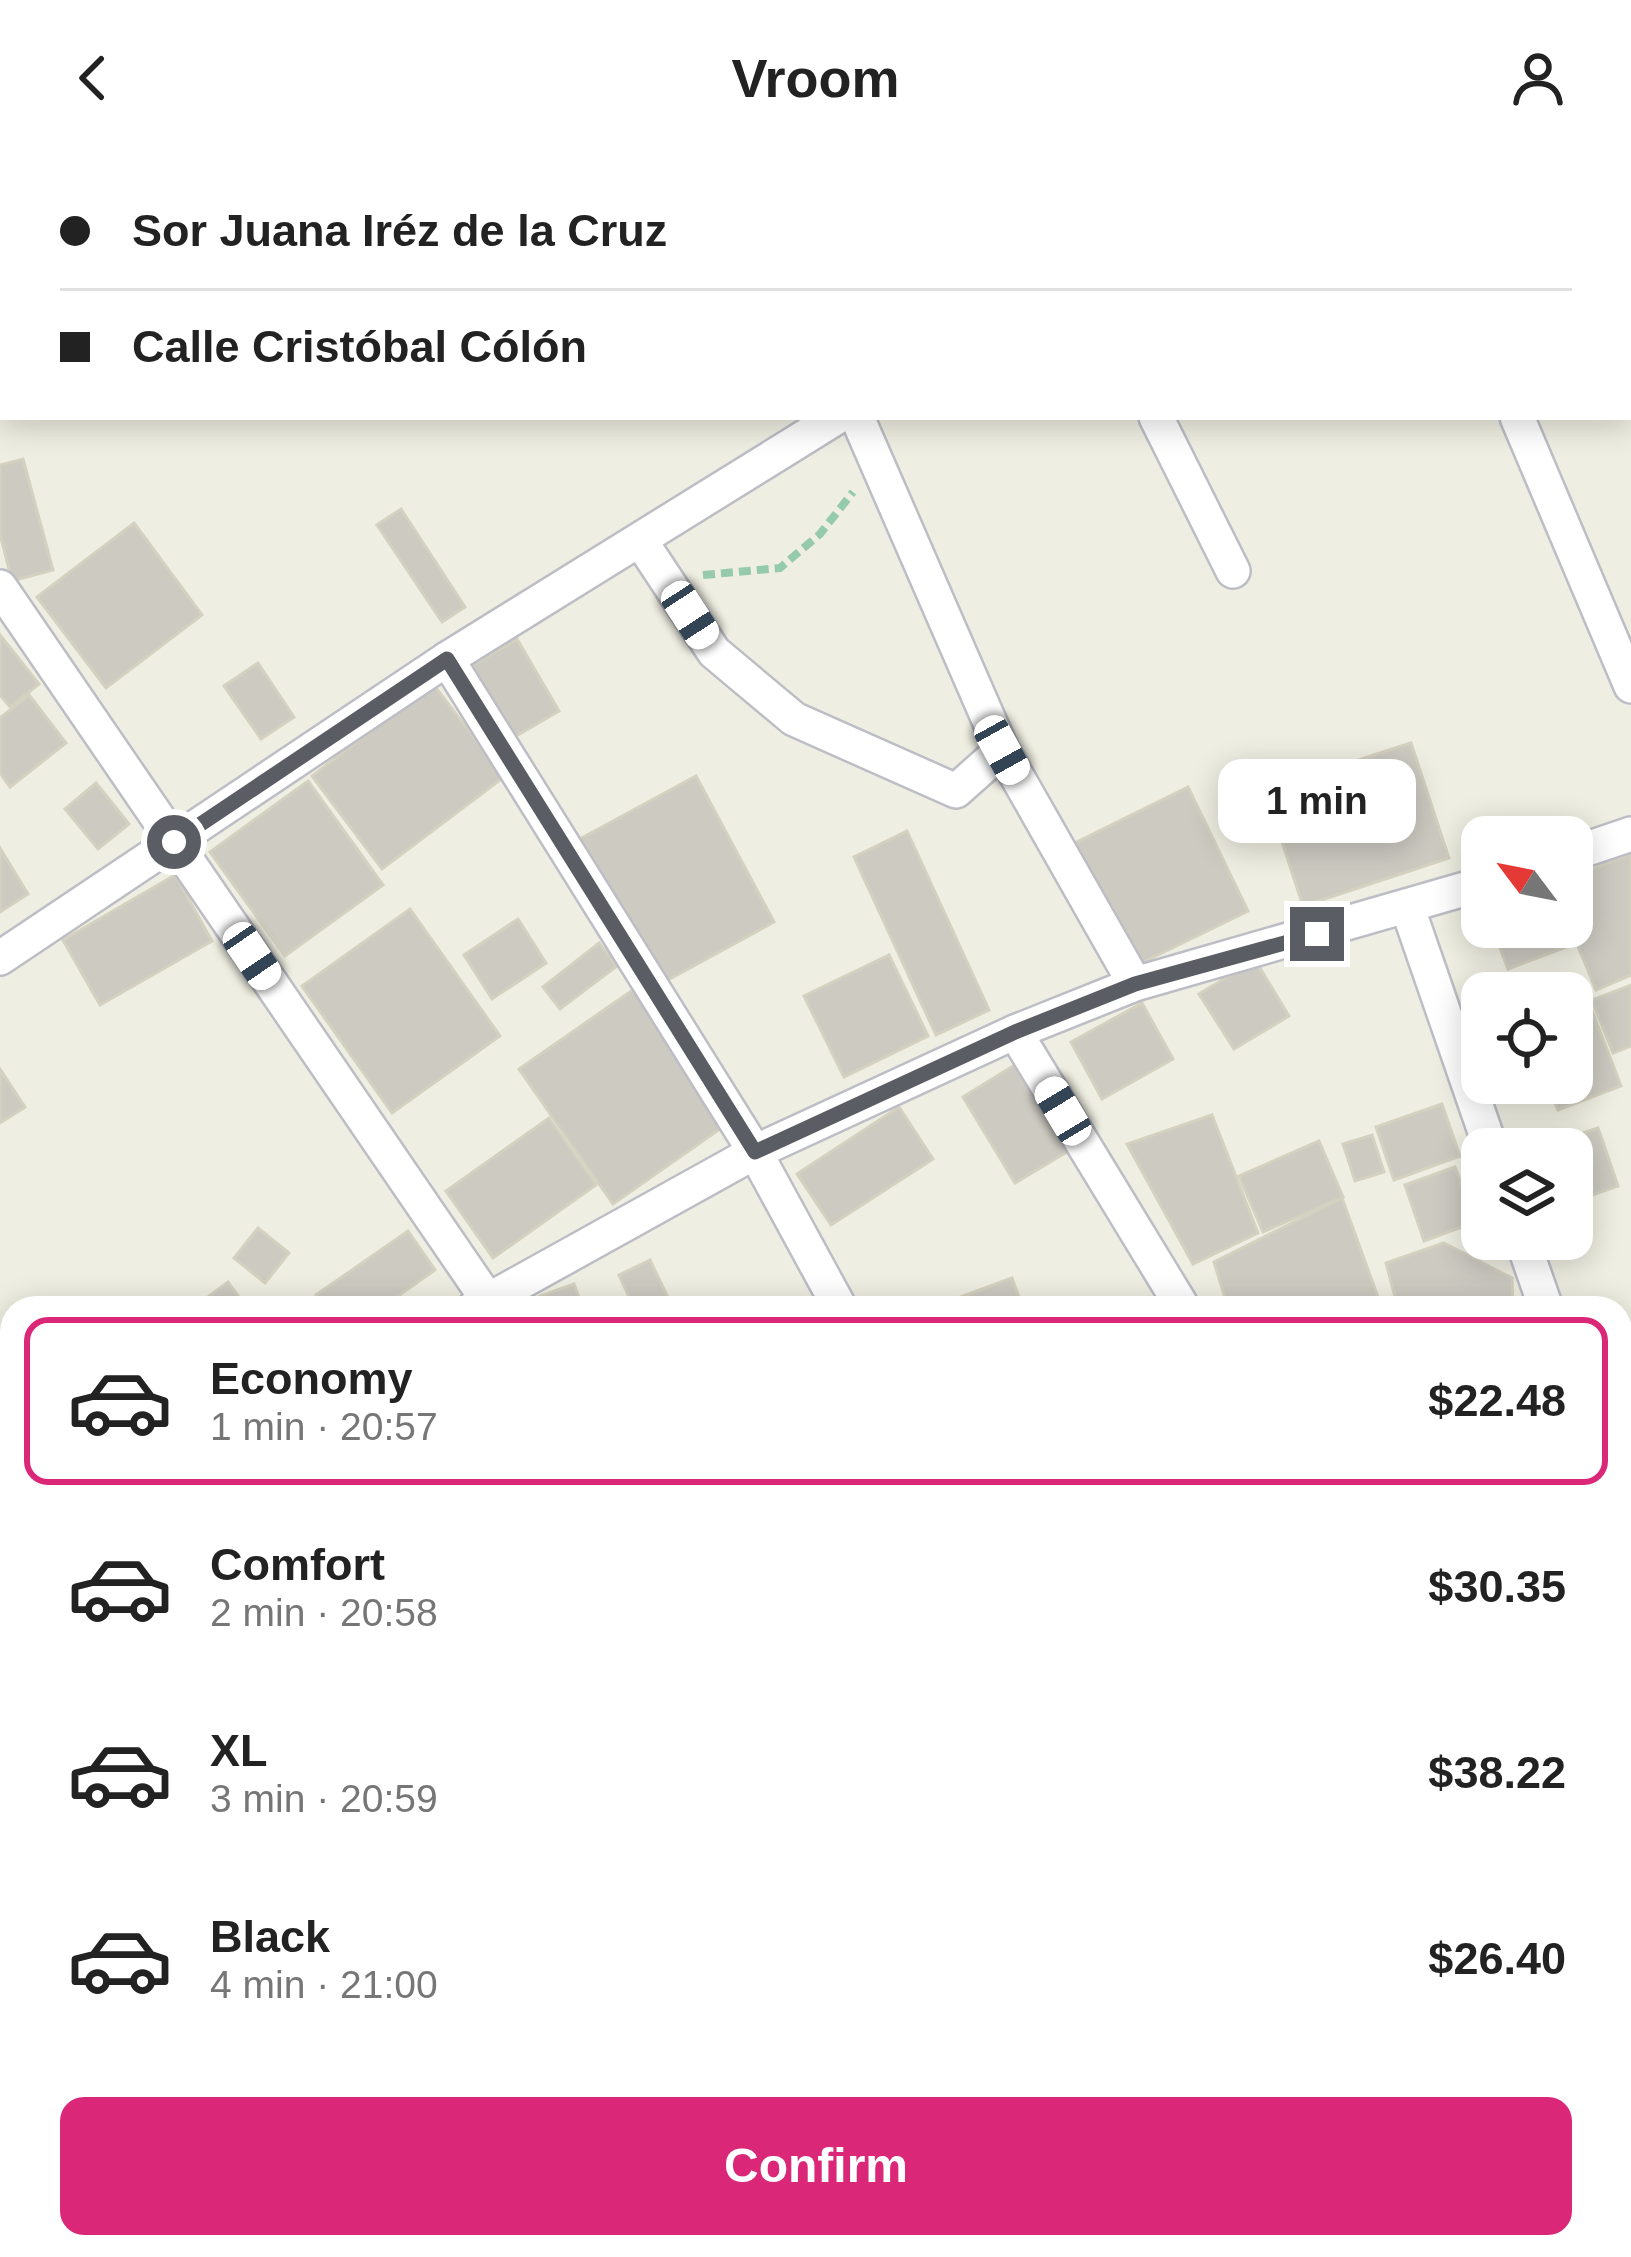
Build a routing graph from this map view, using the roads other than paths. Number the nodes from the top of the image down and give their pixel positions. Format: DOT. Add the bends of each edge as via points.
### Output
graph roads {
  1 [pos="832,420"];
  2 [pos="858,420"];
  3 [pos="1158,420"];
  4 [pos="1518,420"];
  5 [pos="640,540"];
  6 [pos="1233,571"];
  7 [pos="0,587"];
  8 [pos="447,659"];
  9 [pos="1631,686"];
  10 [pos="1002,750"];
  11 [pos="1631,834"];
  12 [pos="174,842"];
  13 [pos="1593,847"];
  14 [pos="1461,891"];
  15 [pos="1408,909"];
  16 [pos="0,958"];
  17 [pos="1135,984"];
  18 [pos="1015,1032"];
  19 [pos="1484,1128"];
  20 [pos="755,1152"];
  21 [pos="1529,1260"];
  22 [pos="476,1296"];
  23 [pos="495,1296"];
  24 [pos="834,1296"];
  25 [pos="1176,1296"];
  26 [pos="1542,1296"];
  1 -- 5 [label="street"];
  2 -- 10 [label="street"];
  3 -- 6 [label="street"];
  4 -- 9 [label="street"];
  5 -- 8 [label="street"];
  5 -- 10 [label="street" via="714,652 794,719 956,791"];
  7 -- 12 [label="street"];
  8 -- 12 [label="street"];
  8 -- 20 [label="street"];
  10 -- 17 [label="street"];
  11 -- 13 [label="street"];
  12 -- 16 [label="street"];
  12 -- 22 [label="street"];
  14 -- 15 [label="street"];
  15 -- 17 [label="street"];
  15 -- 19 [label="street"];
  17 -- 18 [label="street"];
  18 -- 20 [label="street"];
  18 -- 25 [label="street"];
  20 -- 23 [label="street"];
  20 -- 24 [label="street"];
  21 -- 26 [label="street"];
}
